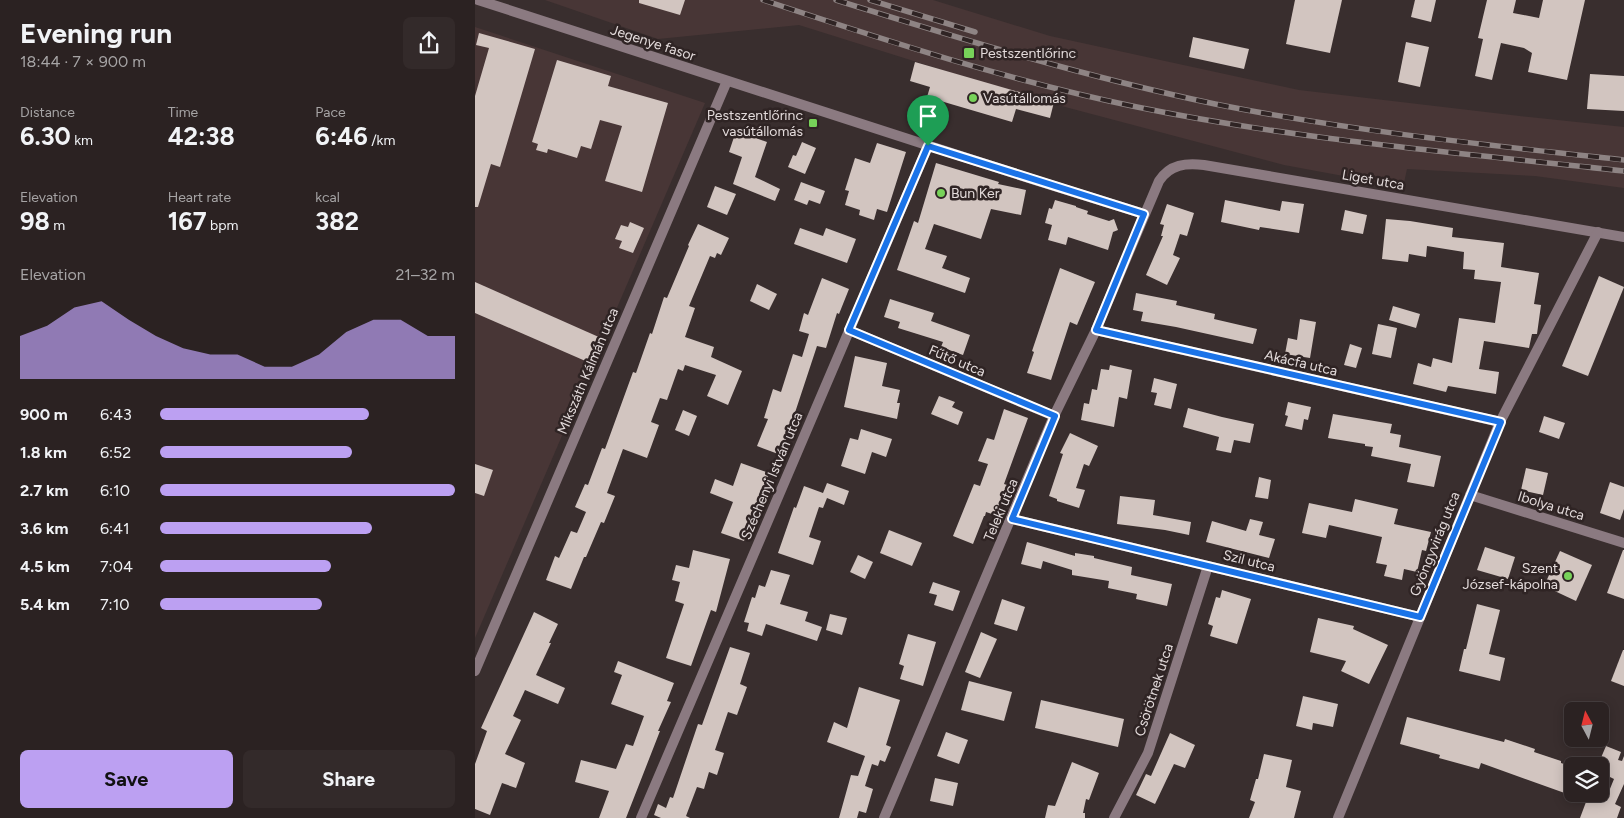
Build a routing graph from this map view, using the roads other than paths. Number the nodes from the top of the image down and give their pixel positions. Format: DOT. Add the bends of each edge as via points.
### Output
graph roads {
  1 [pos="478,0"];
  2 [pos="727,81"];
  3 [pos="928,146"];
  4 [pos="1144,214"];
  5 [pos="1598,232"];
  6 [pos="1624,237"];
  7 [pos="849,330"];
  8 [pos="1096,330"];
  9 [pos="1055,416"];
  10 [pos="1501,422"];
  11 [pos="1470,495"];
  12 [pos="1012,519"];
  13 [pos="1624,543"];
  14 [pos="1207,566"];
  15 [pos="1420,617"];
  16 [pos="475,671"];
  17 [pos="641,818"];
  18 [pos="885,818"];
  19 [pos="1114,818"];
  20 [pos="1338,818"];
  1 -- 2 [label="street, Jegenye fasor"];
  2 -- 3 [label="street, Jegenye fasor"];
  2 -- 16 [label="street, Mikszáth Kálmán utca"];
  3 -- 4 [label="street, Jegenye fasor"];
  3 -- 7 [label="street, Széchenyi István utca"];
  4 -- 5 [label="street, Liget utca" via="1163,175 1178,165 1193,164"];
  4 -- 8 [label="street, Teleki utca"];
  5 -- 6 [label="street, Liget utca"];
  5 -- 10 [label="street, Gyöngyvirág utca"];
  7 -- 9 [label="street, Fűtő utca"];
  7 -- 17 [label="street, Széchenyi István utca"];
  8 -- 9 [label="street, Teleki utca"];
  8 -- 10 [label="street, Akácfa utca"];
  9 -- 12 [label="street, Teleki utca"];
  10 -- 11 [label="street, Gyöngyvirág utca"];
  11 -- 13 [label="street, Ibolya utca"];
  11 -- 15 [label="street, Gyöngyvirág utca"];
  12 -- 14 [label="street, Szil utca"];
  12 -- 18 [label="street, Teleki utca"];
  14 -- 15 [label="street, Szil utca"];
  14 -- 19 [label="street, Csörötnek utca" via="1149,753"];
  15 -- 20 [label="street, Gyöngyvirág utca"];
}
